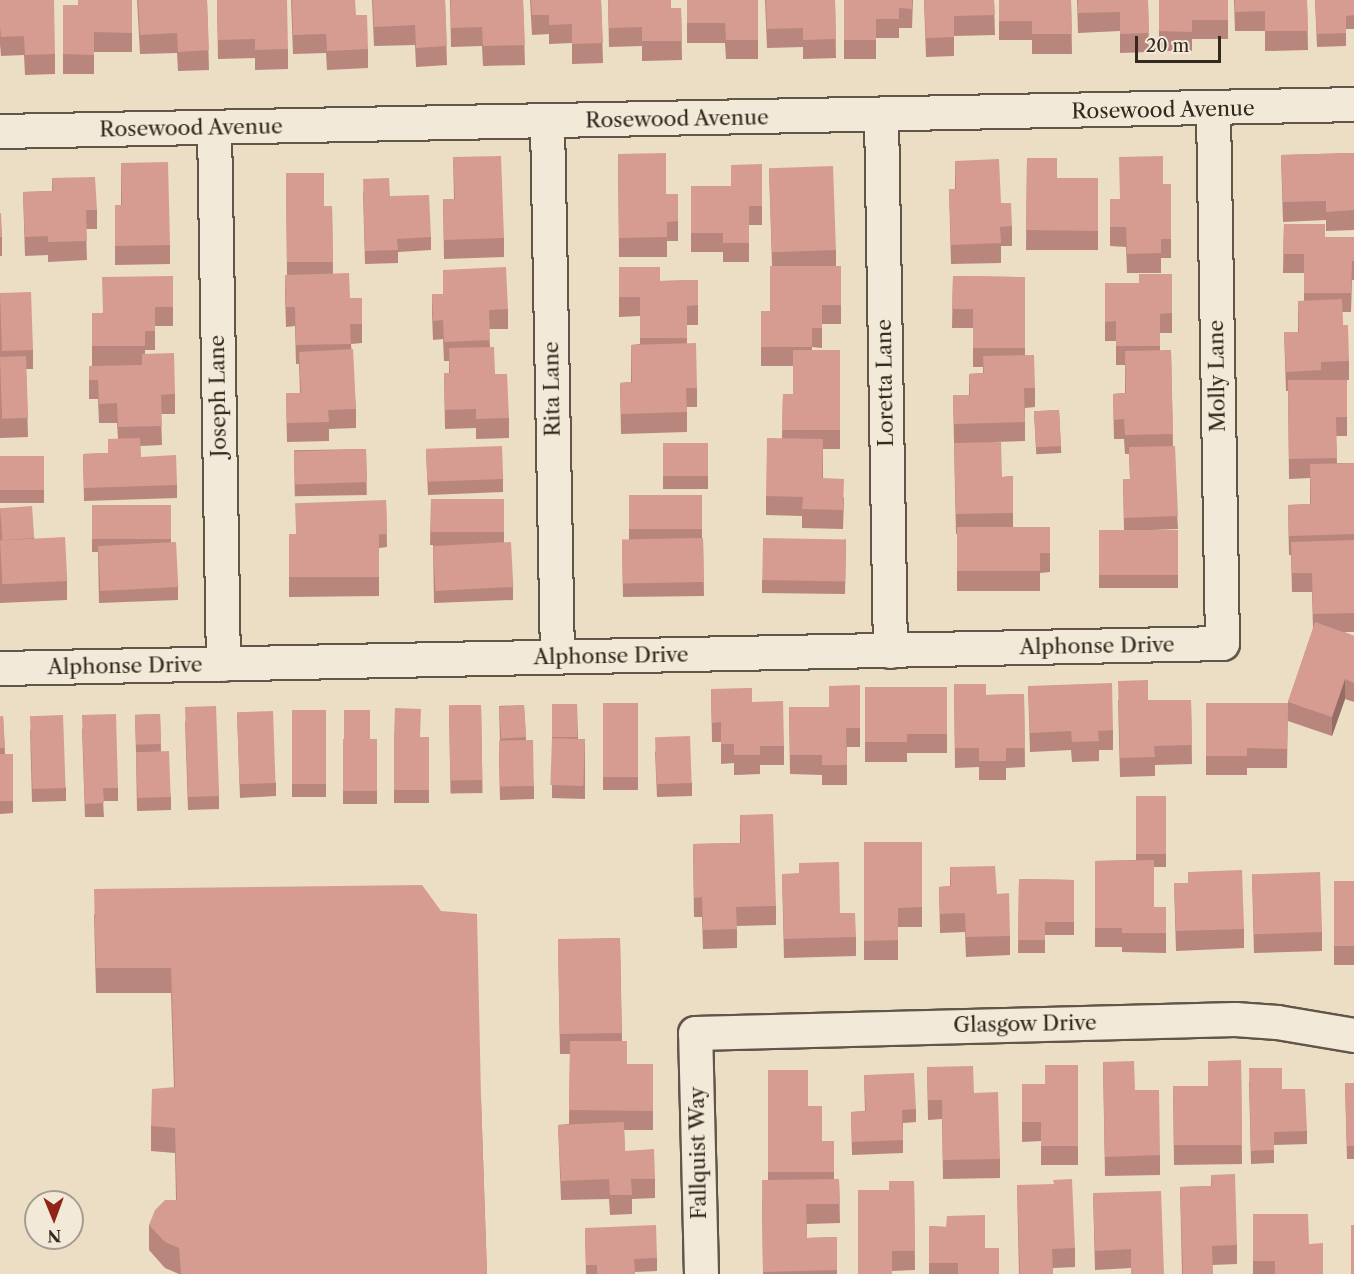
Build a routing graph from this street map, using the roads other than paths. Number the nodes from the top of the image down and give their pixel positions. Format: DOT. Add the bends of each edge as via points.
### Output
graph roads {
  1 [pos="1354,104"];
  2 [pos="1213,109"];
  3 [pos="881,115"];
  4 [pos="547,122"];
  5 [pos="214,127"];
  6 [pos="0,131"];
  7 [pos="1222,643"];
  8 [pos="890,651"];
  9 [pos="556,656"];
  10 [pos="223,664"];
  11 [pos="0,668"];
  12 [pos="695,1032"];
  13 [pos="1354,1035"];
  14 [pos="700,1274"];
  1 -- 2 [label="street, Rosewood Avenue"];
  2 -- 3 [label="street, Rosewood Avenue"];
  2 -- 7 [label="street, Molly Lane"];
  3 -- 4 [label="street, Rosewood Avenue"];
  3 -- 8 [label="street, Loretta Lane"];
  4 -- 5 [label="street, Rosewood Avenue"];
  4 -- 9 [label="street, Rita Lane"];
  5 -- 6 [label="street, Rosewood Avenue"];
  5 -- 10 [label="street, Joseph Lane"];
  7 -- 8 [label="street, Alphonse Drive"];
  8 -- 9 [label="street, Alphonse Drive"];
  9 -- 10 [label="street, Alphonse Drive"];
  10 -- 11 [label="street, Alphonse Drive"];
  12 -- 13 [label="street, Glasgow Drive" via="1235,1019"];
  12 -- 14 [label="street, Fallquist Way"];
}
